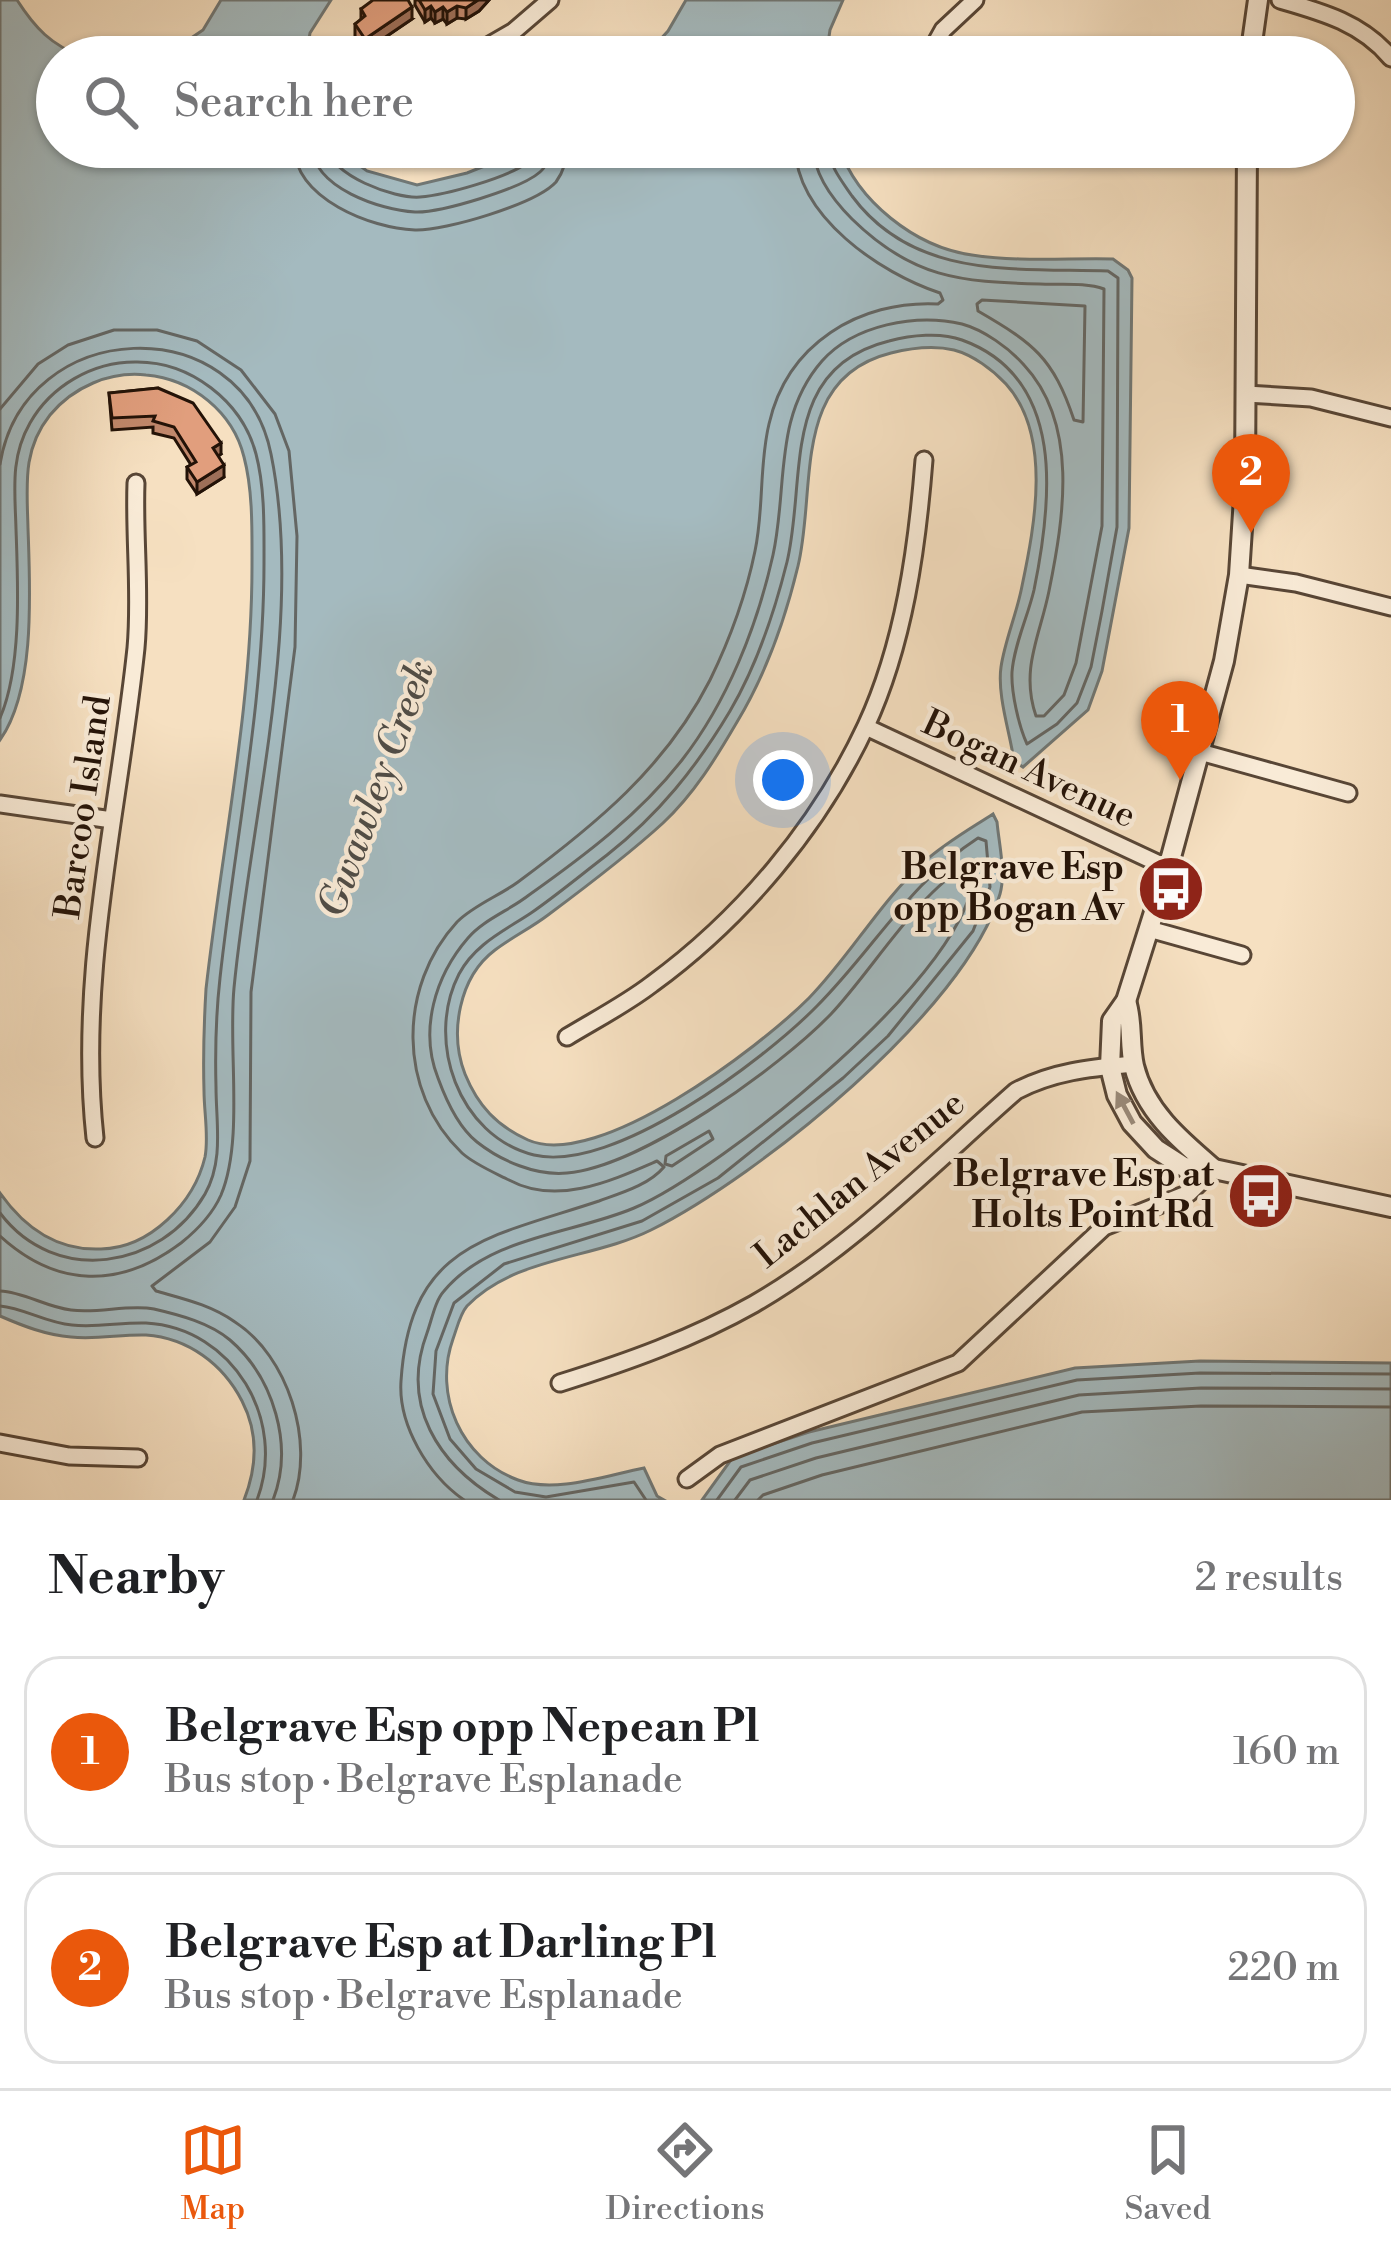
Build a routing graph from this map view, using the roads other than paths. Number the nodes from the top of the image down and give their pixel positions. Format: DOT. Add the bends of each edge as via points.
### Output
graph roads {
  1 [pos="550,0"];
  2 [pos="975,0"];
  3 [pos="1258,0"];
  4 [pos="1280,0"];
  5 [pos="505,36"];
  6 [pos="939,36"];
  7 [pos="1253,36"];
  8 [pos="1391,58"];
  9 [pos="1247,168"];
  10 [pos="1246,394"];
  11 [pos="1391,418"];
  12 [pos="924,460"];
  13 [pos="136,483"];
  14 [pos="1239,575"];
  15 [pos="1391,607"];
  16 [pos="866,727"];
  17 [pos="1200,752"];
  18 [pos="1348,793"];
  19 [pos="0,804"];
  20 [pos="112,820"];
  21 [pos="1168,868"];
  22 [pos="1149,928"];
  23 [pos="1242,955"];
  24 [pos="1126,1000"];
  25 [pos="567,1037"];
  26 [pos="1134,1064"];
  27 [pos="1110,1066"];
  28 [pos="95,1138"];
  29 [pos="1214,1169"];
  30 [pos="1391,1207"];
  31 [pos="560,1383"];
  32 [pos="0,1443"];
  33 [pos="138,1458"];
  34 [pos="688,1479"];
  1 -- 5 [label="street"];
  2 -- 6 [label="street"];
  3 -- 7 [label="street"];
  4 -- 8 [label="street" via="1341,19"];
  9 -- 10 [label="street"];
  10 -- 11 [label="street" via="1311,398"];
  10 -- 14 [label="street"];
  12 -- 16 [label="street" via="900,622"];
  13 -- 20 [label="street, Barcoo Island" via="136,643"];
  14 -- 15 [label="street"];
  14 -- 17 [label="street"];
  16 -- 21 [label="street, Bogan Avenue"];
  16 -- 25 [label="street" via="772,874 651,986"];
  17 -- 18 [label="street"];
  17 -- 21 [label="street"];
  19 -- 20 [label="street"];
  20 -- 28 [label="street, Barcoo Island" via="91,1020"];
  21 -- 22 [label="street"];
  22 -- 23 [label="street"];
  22 -- 24 [label="street"];
  24 -- 26 [label="street"];
  24 -- 27 [label="street" via="1112,1021"];
  26 -- 27 [label="street, Lachlan Avenue"];
  26 -- 29 [label="street" via="1156,1113"];
  29 -- 27 [label="street, one-way" via="1184,1167 1144,1138 1122,1106"];
  27 -- 31 [label="street, Lachlan Avenue" via="1043,1076 1016,1090 843,1241 755,1303 655,1353"];
  29 -- 30 [label="street"];
  29 -- 34 [label="street" via="1189,1193 1104,1227 958,1363 720,1455"];
  32 -- 33 [label="street"];
}
